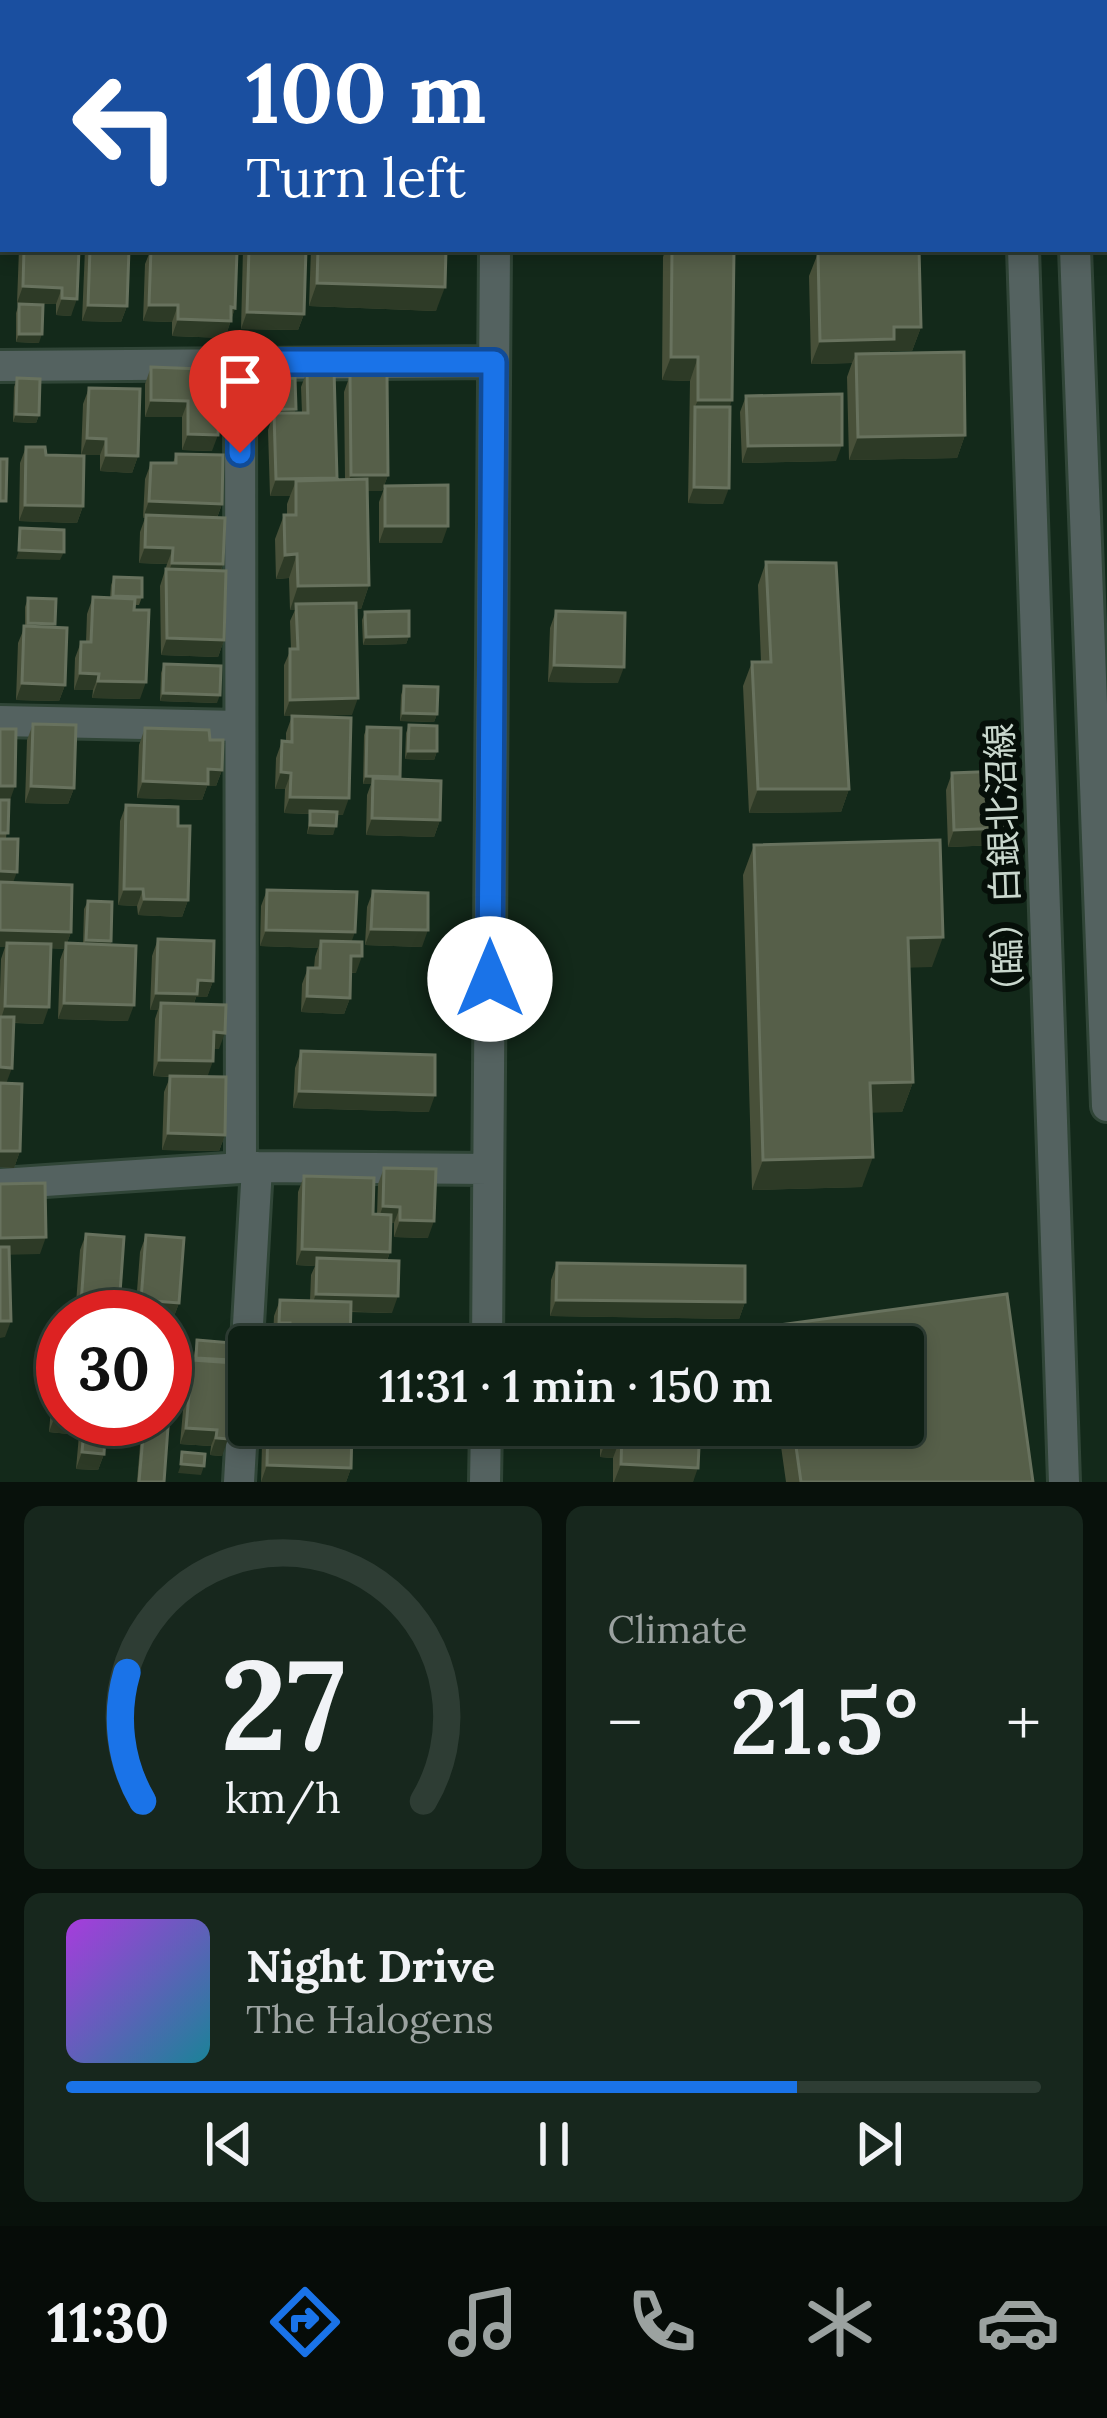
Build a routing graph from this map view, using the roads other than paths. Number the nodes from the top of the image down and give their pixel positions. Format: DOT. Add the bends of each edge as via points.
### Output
graph roads {
  1 [pos="495,252"];
  2 [pos="1023,252"];
  3 [pos="1075,252"];
  4 [pos="240,362"];
  5 [pos="494,362"];
  6 [pos="0,366"];
  7 [pos="0,721"];
  8 [pos="240,726"];
  9 [pos="1107,1106"];
  10 [pos="249,1167"];
  11 [pos="488,1169"];
  12 [pos="0,1184"];
  13 [pos="487,1326"];
  14 [pos="486,1446"];
  15 [pos="238,1482"];
  16 [pos="485,1482"];
  17 [pos="1064,1482"];
  1 -- 5 [label="street"];
  2 -- 17 [label="street, （臨）白銀北沼線"];
  3 -- 9 [label="street"];
  4 -- 5 [label="street"];
  4 -- 6 [label="street"];
  4 -- 8 [label="street"];
  5 -- 11 [label="street"];
  7 -- 8 [label="street"];
  8 -- 10 [label="street"];
  10 -- 11 [label="street"];
  10 -- 12 [label="street"];
  10 -- 15 [label="street"];
  11 -- 13 [label="street"];
  14 -- 16 [label="street"];
}
